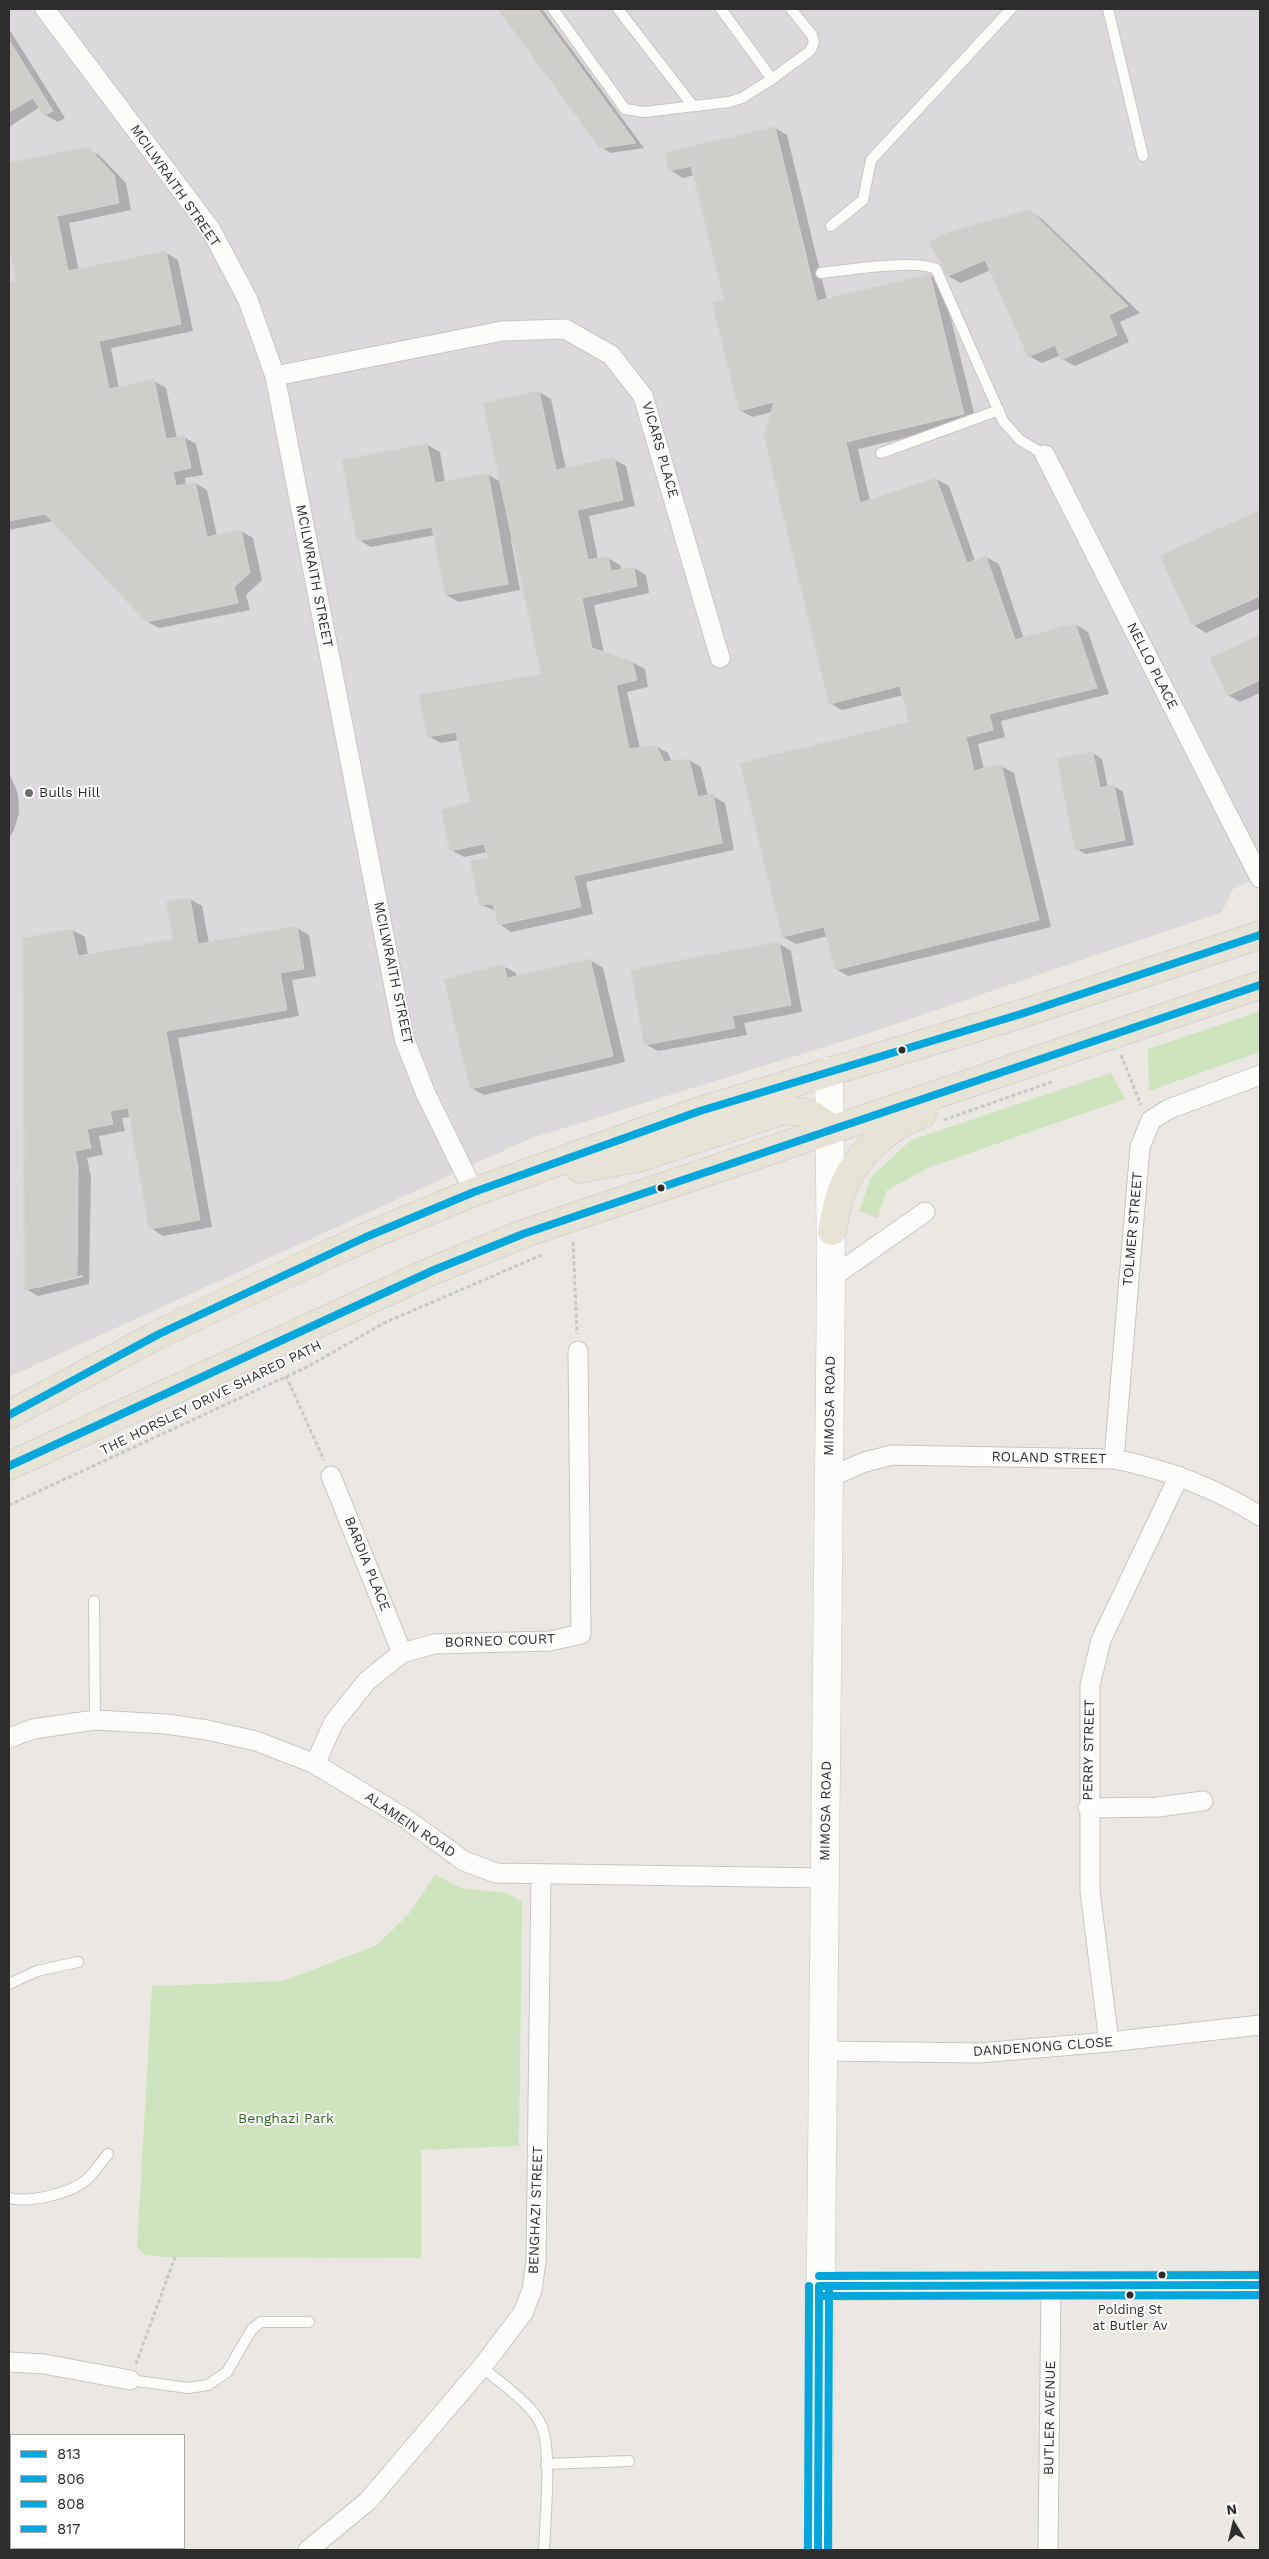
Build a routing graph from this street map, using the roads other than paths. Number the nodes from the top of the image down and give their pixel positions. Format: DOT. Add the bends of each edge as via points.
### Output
graph roads {
  1 [pos="46,9"];
  2 [pos="553,9"];
  3 [pos="618,9"];
  4 [pos="721,9"];
  5 [pos="791,9"];
  6 [pos="1011,9"];
  7 [pos="1108,9"];
  8 [pos="772,79"];
  9 [pos="694,106"];
  10 [pos="1143,156"];
  11 [pos="831,226"];
  12 [pos="822,273"];
  13 [pos="275,376"];
  14 [pos="999,410"];
  15 [pos="881,453"];
  16 [pos="1044,455"];
  17 [pos="720,658"];
  18 [pos="1260,878"];
  19 [pos="1260,935"];
  20 [pos="1260,985"];
  21 [pos="1076,1047"];
  22 [pos="829,1071"];
  23 [pos="1260,1075"];
  24 [pos="831,1130"];
  25 [pos="474,1192"];
  26 [pos="924,1212"];
  27 [pos="832,1231"];
  28 [pos="831,1278"];
  29 [pos="578,1351"];
  30 [pos="9,1415"];
  31 [pos="1114,1459"];
  32 [pos="9,1466"];
  33 [pos="331,1476"];
  34 [pos="1179,1476"];
  35 [pos="830,1477"];
  36 [pos="1260,1516"];
  37 [pos="94,1600"];
  38 [pos="402,1653"];
  39 [pos="95,1720"];
  40 [pos="9,1738"];
  41 [pos="315,1764"];
  42 [pos="1203,1801"];
  43 [pos="1088,1808"];
  44 [pos="541,1874"];
  45 [pos="825,1878"];
  46 [pos="78,1962"];
  47 [pos="9,1984"];
  48 [pos="1260,2025"];
  49 [pos="1109,2042"];
  50 [pos="824,2051"];
  51 [pos="108,2154"];
  52 [pos="9,2198"];
  53 [pos="1260,2285"];
  54 [pos="819,2286"];
  55 [pos="1051,2286"];
  56 [pos="310,2322"];
  57 [pos="9,2362"];
  58 [pos="482,2367"];
  59 [pos="130,2380"];
  60 [pos="629,2461"];
  61 [pos="546,2464"];
  62 [pos="308,2550"];
  63 [pos="544,2550"];
  64 [pos="818,2550"];
  65 [pos="1048,2550"];
  1 -- 13 [label="street, MCILWRAITH STREET" via="211,230 248,300"];
  2 -- 9 [label="lane" via="625,109 634,112"];
  3 -- 9 [label="lane"];
  4 -- 8 [label="lane"];
  5 -- 8 [label="lane" via="812,35 814,43 810,51"];
  6 -- 11 [label="lane" via="871,160 863,200"];
  7 -- 10 [label="lane"];
  8 -- 9 [label="lane" via="742,98"];
  12 -- 14 [label="lane" via="912,265 936,269"];
  13 -- 17 [label="street, VICARS PLACE" via="502,331 564,329 610,355 644,396"];
  13 -- 25 [label="street, MCILWRAITH STREET" via="404,1038 425,1092"];
  14 -- 15 [label="lane"];
  14 -- 16 [label="lane" via="1010,431"];
  16 -- 18 [label="street, NELLO PLACE"];
  19 -- 22 [label="main road" via="1021,1014"];
  20 -- 21 [label="main road"];
  21 -- 24 [label="main road"];
  21 -- 27 [label="main road" via="981,1095 906,1120 888,1132 868,1149 853,1170 841,1193"];
  22 -- 24 [label="main road, MIMOSA ROAD"];
  22 -- 25 [label="main road" via="700,1111"];
  23 -- 31 [label="street, TOLMER STREET" via="1169,1108 1151,1120 1140,1147"];
  24 -- 25 [label="main road" via="818,1117 799,1110 781,1111 642,1157 587,1167 545,1180"];
  24 -- 27 [label="main road, MIMOSA ROAD"];
  24 -- 32 [label="main road" via="523,1234 434,1270"];
  25 -- 30 [label="main road" via="159,1334"];
  26 -- 28 [label="street"];
  27 -- 28 [label="main road, MIMOSA ROAD"];
  28 -- 35 [label="main road, MIMOSA ROAD"];
  29 -- 38 [label="street, BORNEO COURT" via="581,1634 550,1642 434,1644"];
  31 -- 34 [label="street, ROLAND STREET"];
  31 -- 35 [label="street, ROLAND STREET" via="892,1455"];
  33 -- 38 [label="street, BARDIA PLACE"];
  34 -- 36 [label="street, ROLAND STREET" via="1232,1498"];
  34 -- 43 [label="street, PERRY STREET" via="1101,1640 1090,1685"];
  35 -- 45 [label="main road, MIMOSA ROAD"];
  37 -- 39 [label="lane"];
  38 -- 41 [label="street, BORNEO COURT" via="367,1682 334,1722"];
  39 -- 40 [label="street, ALAMEIN ROAD" via="33,1729"];
  39 -- 41 [label="street, ALAMEIN ROAD" via="207,1730 256,1741"];
  41 -- 44 [label="street, ALAMEIN ROAD" via="406,1819 464,1861 496,1873"];
  42 -- 43 [label="street" via="1158,1807"];
  43 -- 49 [label="street, PERRY STREET" via="1090,1891"];
  44 -- 45 [label="street, ALAMEIN ROAD"];
  44 -- 58 [label="street, BENGHAZI STREET" via="536,2261 532,2290 523,2313"];
  45 -- 50 [label="main road, MIMOSA ROAD"];
  46 -- 47 [label="lane" via="37,1971"];
  48 -- 49 [label="street, DANDENONG CLOSE"];
  49 -- 50 [label="street, DANDENONG CLOSE" via="979,2053"];
  50 -- 54 [label="main road, MIMOSA ROAD"];
  51 -- 52 [label="lane" via="85,2181 62,2193 16,2200"];
  53 -- 55 [label="main road"];
  54 -- 55 [label="main road"];
  54 -- 64 [label="main road, MIMOSA ROAD"];
  55 -- 65 [label="street, BUTLER AVENUE"];
  56 -- 59 [label="lane" via="261,2322 252,2329 227,2372 208,2385 188,2388"];
  57 -- 59 [label="street" via="44,2364"];
  58 -- 61 [label="lane" via="526,2405 542,2426"];
  58 -- 62 [label="street, BENGHAZI STREET" via="368,2501"];
  60 -- 61 [label="lane"];
  61 -- 63 [label="lane"];
}
